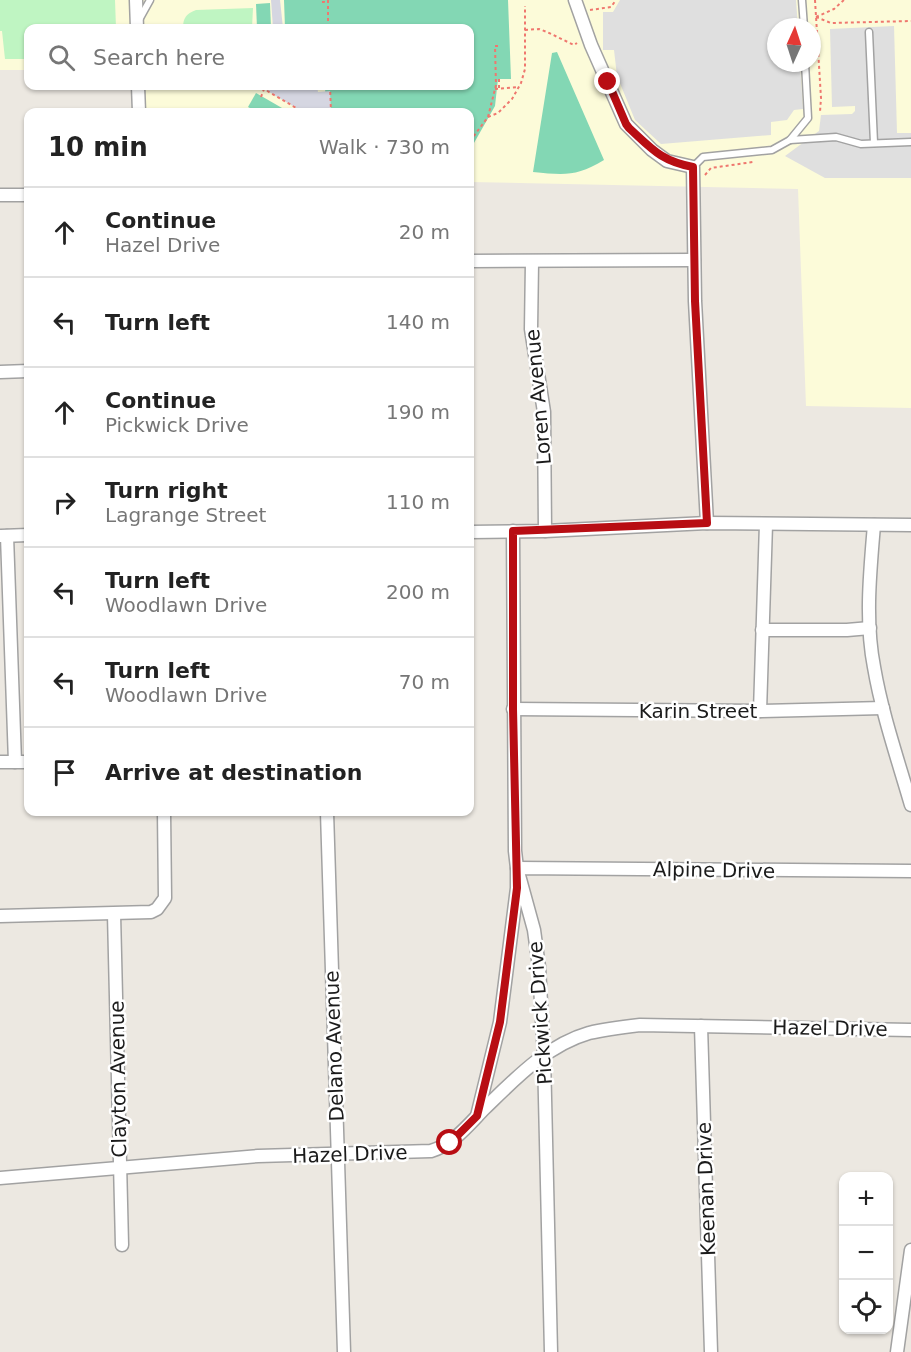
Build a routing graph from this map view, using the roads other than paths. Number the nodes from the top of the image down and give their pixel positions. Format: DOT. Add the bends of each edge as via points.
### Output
graph roads {
  1 [pos="136,0"];
  2 [pos="150,0"];
  3 [pos="802,0"];
  4 [pos="577,6"];
  5 [pos="803,18"];
  6 [pos="137,24"];
  7 [pos="138,24"];
  8 [pos="869,32"];
  9 [pos="805,72"];
  10 [pos="138,90"];
  11 [pos="139,108"];
  12 [pos="790,140"];
  13 [pos="911,142"];
  14 [pos="874,143"];
  15 [pos="693,167"];
  16 [pos="0,195"];
  17 [pos="24,195"];
  18 [pos="694,260"];
  19 [pos="474,261"];
  20 [pos="532,262"];
  21 [pos="24,371"];
  22 [pos="0,372"];
  23 [pos="707,523"];
  24 [pos="766,524"];
  25 [pos="874,525"];
  26 [pos="911,525"];
  27 [pos="513,531"];
  28 [pos="545,531"];
  29 [pos="474,532"];
  30 [pos="24,535"];
  31 [pos="4,536"];
  32 [pos="870,628"];
  33 [pos="762,630"];
  34 [pos="883,708"];
  35 [pos="513,709"];
  36 [pos="760,711"];
  37 [pos="0,762"];
  38 [pos="15,762"];
  39 [pos="24,762"];
  40 [pos="911,805"];
  41 [pos="164,816"];
  42 [pos="327,816"];
  43 [pos="517,868"];
  44 [pos="911,871"];
  45 [pos="114,914"];
  46 [pos="0,916"];
  47 [pos="701,1026"];
  48 [pos="911,1030"];
  49 [pos="544,1056"];
  50 [pos="477,1116"];
  51 [pos="338,1154"];
  52 [pos="121,1168"];
  53 [pos="0,1178"];
  54 [pos="122,1245"];
  55 [pos="911,1250"];
  56 [pos="344,1352"];
  57 [pos="551,1352"];
  58 [pos="711,1352"];
  59 [pos="897,1352"];
  1 -- 6 [label="street"];
  2 -- 7 [label="lane"];
  3 -- 5 [label="lane"];
  4 -- 15 [label="street" via="626,124 667,161"];
  8 -- 14 [label="lane"];
  9 -- 12 [label="lane" via="808,118"];
  10 -- 11 [label="street"];
  12 -- 14 [label="lane" via="836,137 861,144"];
  12 -- 15 [label="lane" via="772,150 703,157"];
  13 -- 14 [label="lane"];
  15 -- 18 [label="street"];
  16 -- 17 [label="street"];
  18 -- 20 [label="street"];
  18 -- 23 [label="street"];
  19 -- 20 [label="street"];
  20 -- 28 [label="street, Loren Avenue" via="531,329 544,412"];
  21 -- 22 [label="street"];
  23 -- 24 [label="street"];
  23 -- 28 [label="street"];
  24 -- 25 [label="street"];
  24 -- 33 [label="street"];
  25 -- 26 [label="street"];
  25 -- 32 [label="street"];
  27 -- 28 [label="street"];
  27 -- 29 [label="street"];
  27 -- 35 [label="street, Pickwick Drive"];
  30 -- 31 [label="street"];
  31 -- 38 [label="street"];
  32 -- 33 [label="street"];
  32 -- 34 [label="street" via="873,667"];
  33 -- 36 [label="street"];
  34 -- 36 [label="street, Karin Street"];
  34 -- 40 [label="street"];
  35 -- 36 [label="street, Karin Street"];
  35 -- 43 [label="street, Pickwick Drive"];
  37 -- 38 [label="street"];
  38 -- 39 [label="street"];
  41 -- 45 [label="street" via="163,902 151,912"];
  42 -- 51 [label="street, Delano Avenue"];
  43 -- 44 [label="street, Alpine Drive"];
  43 -- 49 [label="street, Pickwick Drive" via="534,930"];
  43 -- 50 [label="street" via="500,1022"];
  45 -- 46 [label="street"];
  45 -- 52 [label="street, Clayton Avenue"];
  47 -- 48 [label="street, Hazel Drive"];
  47 -- 49 [label="street, Hazel Drive" via="640,1024 615,1028 588,1034"];
  47 -- 58 [label="street, Keenan Drive"];
  49 -- 50 [label="street, Hazel Drive"];
  49 -- 57 [label="street, Pickwick Drive"];
  50 -- 51 [label="street, Hazel Drive" via="450,1143 431,1151"];
  51 -- 52 [label="street, Hazel Drive" via="258,1156"];
  51 -- 56 [label="street, Delano Avenue"];
  52 -- 53 [label="street, Hazel Drive"];
  52 -- 54 [label="street, Clayton Avenue"];
  55 -- 59 [label="street"];
}
